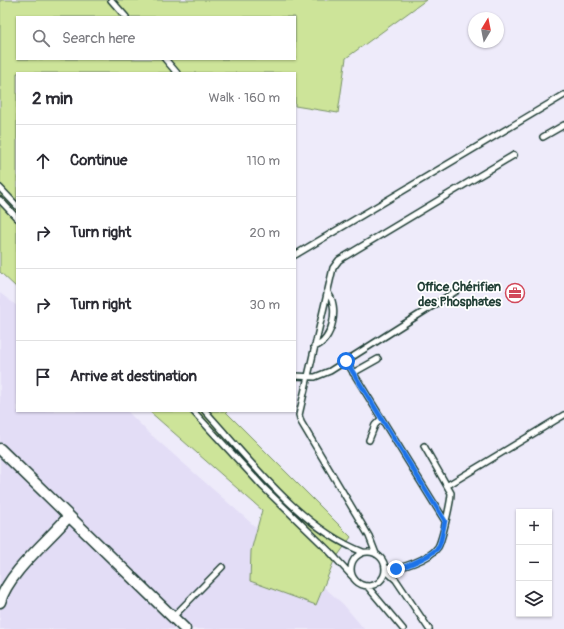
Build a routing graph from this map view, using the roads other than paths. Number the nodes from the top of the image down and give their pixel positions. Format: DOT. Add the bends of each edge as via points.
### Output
graph roads {
  1 [pos="111,0"];
  2 [pos="125,16"];
  3 [pos="166,60"];
  4 [pos="176,72"];
  5 [pos="564,95"];
  6 [pos="564,125"];
  7 [pos="543,137"];
  8 [pos="514,155"];
  9 [pos="0,188"];
  10 [pos="0,200"];
  11 [pos="16,205"];
  12 [pos="16,217"];
  13 [pos="296,254"];
  14 [pos="461,288"];
  15 [pos="327,292"];
  16 [pos="314,347"];
  17 [pos="378,359"];
  18 [pos="346,361"];
  19 [pos="353,373"];
  20 [pos="296,376"];
  21 [pos="307,378"];
  22 [pos="194,412"];
  23 [pos="206,412"];
  24 [pos="564,415"];
  25 [pos="382,419"];
  26 [pos="369,440"];
  27 [pos="424,446"];
  28 [pos="0,449"];
  29 [pos="448,485"];
  30 [pos="69,516"];
  31 [pos="445,521"];
  32 [pos="363,552"];
  33 [pos="376,554"];
  34 [pos="222,567"];
  35 [pos="385,569"];
  36 [pos="352,576"];
  37 [pos="367,586"];
  38 [pos="0,602"];
  39 [pos="172,617"];
  40 [pos="185,629"];
  41 [pos="403,629"];
  42 [pos="428,629"];
  1 -- 2 [label="lane"];
  3 -- 4 [label="lane"];
  5 -- 13 [label="lane"];
  6 -- 7 [label="lane"];
  8 -- 15 [label="lane" via="340,260 333,268"];
  9 -- 11 [label="lane"];
  10 -- 12 [label="lane"];
  14 -- 18 [label="lane"];
  15 -- 16 [label="lane"];
  15 -- 16 [label="lane" via="334,307 330,332 322,344"];
  16 -- 21 [label="lane"];
  17 -- 19 [label="lane"];
  18 -- 19 [label="lane"];
  18 -- 21 [label="lane" via="323,375"];
  19 -- 25 [label="lane"];
  20 -- 21 [label="lane"];
  21 -- 33 [label="lane" via="299,419 369,536"];
  22 -- 36 [label="lane" via="273,497"];
  23 -- 32 [label="lane" via="306,518 327,535"];
  24 -- 29 [label="lane"];
  25 -- 26 [label="lane" via="375,425"];
  25 -- 31 [label="lane"];
  27 -- 29 [label="lane"];
  28 -- 30 [label="street"];
  29 -- 31 [label="lane" via="451,497"];
  30 -- 38 [label="street" via="17,572 5,588"];
  30 -- 39 [label="street"];
  31 -- 35 [label="lane" via="439,545 433,552 401,568"];
  32 -- 33 [label="lane"];
  32 -- 36 [label="lane" via="352,562"];
  33 -- 35 [label="lane" via="382,560"];
  34 -- 39 [label="lane"];
  35 -- 37 [label="lane" via="379,582"];
  35 -- 42 [label="lane" via="396,580"];
  36 -- 37 [label="lane" via="358,583"];
  37 -- 41 [label="lane"];
  39 -- 40 [label="street"];
}
